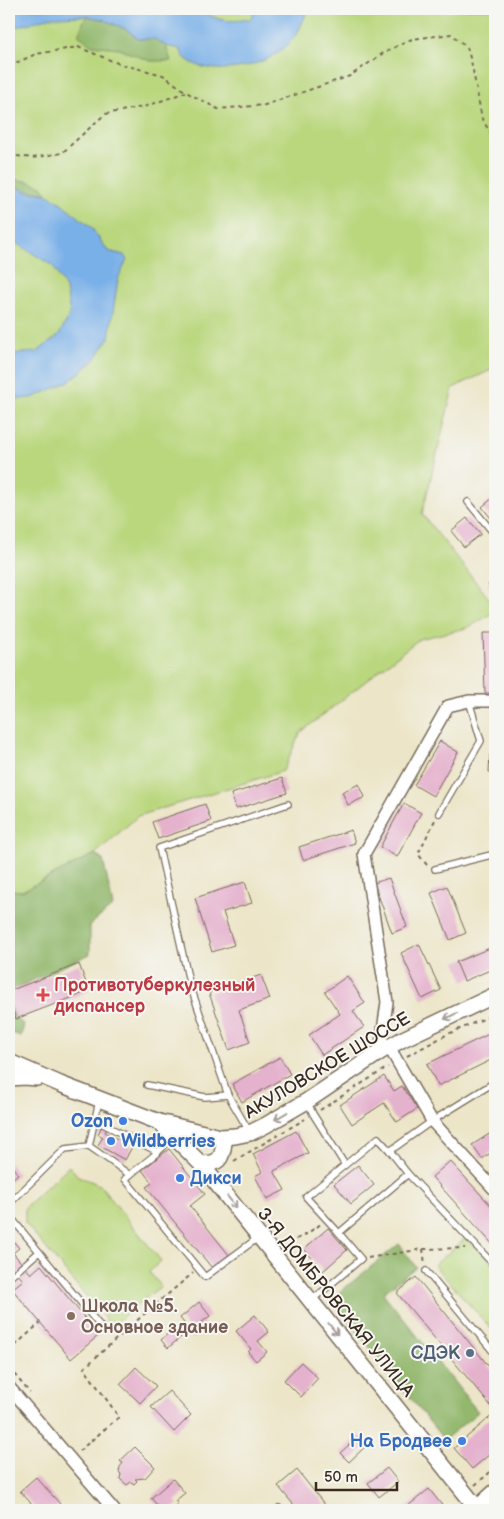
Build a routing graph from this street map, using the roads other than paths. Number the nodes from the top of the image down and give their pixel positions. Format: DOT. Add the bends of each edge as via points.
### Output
graph roads {
  1 [pos="468,502"];
  2 [pos="495,535"];
  3 [pos="469,701"];
  4 [pos="495,701"];
  5 [pos="288,804"];
  6 [pos="439,813"];
  7 [pos="495,854"];
  8 [pos="435,869"];
  9 [pos="495,995"];
  10 [pos="385,1050"];
  11 [pos="9,1062"];
  12 [pos="9,1070"];
  13 [pos="9,1078"];
  14 [pos="43,1079"];
  15 [pos="495,1082"];
  16 [pos="60,1084"];
  17 [pos="147,1085"];
  18 [pos="228,1095"];
  19 [pos="100,1099"];
  20 [pos="310,1108"];
  21 [pos="95,1120"];
  22 [pos="432,1121"];
  23 [pos="159,1122"];
  24 [pos="250,1133"];
  25 [pos="213,1134"];
  26 [pos="174,1136"];
  27 [pos="89,1146"];
  28 [pos="390,1151"];
  29 [pos="158,1152"];
  30 [pos="190,1152"];
  31 [pos="201,1164"];
  32 [pos="345,1165"];
  33 [pos="408,1174"];
  34 [pos="130,1175"];
  35 [pos="495,1190"];
  36 [pos="9,1204"];
  37 [pos="9,1215"];
  38 [pos="339,1233"];
  39 [pos="259,1237"];
  40 [pos="39,1252"];
  41 [pos="495,1266"];
  42 [pos="426,1271"];
  43 [pos="9,1278"];
  44 [pos="310,1301"];
  45 [pos="106,1332"];
  46 [pos="495,1354"];
  47 [pos="9,1387"];
  48 [pos="495,1492"];
  49 [pos="114,1510"];
  50 [pos="477,1510"];
  1 -- 2 [label="lane"];
  3 -- 4 [label="street"];
  3 -- 6 [label="lane" via="481,741"];
  3 -- 10 [label="street" via="448,706 364,854 387,1002"];
  5 -- 18 [label="lane" via="158,848 190,982"];
  7 -- 8 [label="lane"];
  9 -- 10 [label="street, АКУЛОВСКОЕ ШОССЕ, one-way"];
  10 -- 20 [label="street, АКУЛОВСКОЕ ШОССЕ"];
  10 -- 22 [label="street" via="398,1061"];
  11 -- 16 [label="street, АКУЛОВСКОЕ ШОССЕ"];
  12 -- 14 [label="street, АКУЛОВСКОЕ ШОССЕ"];
  13 -- 14 [label="street"];
  14 -- 16 [label="street, АКУЛОВСКОЕ ШОССЕ"];
  15 -- 22 [label="lane"];
  16 -- 19 [label="street, АКУЛОВСКОЕ ШОССЕ"];
  17 -- 18 [label="lane" via="205,1097"];
  18 -- 24 [label="lane"];
  19 -- 21 [label="lane"];
  19 -- 23 [label="street, АКУЛОВСКОЕ ШОССЕ"];
  20 -- 24 [label="street, АКУЛОВСКОЕ ШОССЕ, one-way"];
  20 -- 32 [label="lane"];
  21 -- 27 [label="lane"];
  21 -- 29 [label="lane"];
  22 -- 28 [label="lane"];
  22 -- 35 [label="street"];
  23 -- 25 [label="street, АКУЛОВСКОЕ ШОССЕ"];
  23 -- 26 [label="street, 3-Я ДОМБРОВСКАЯ УЛИЦА"];
  24 -- 25 [label="street, АКУЛОВСКОЕ ШОССЕ" via="236,1136"];
  25 -- 30 [label="street" via="198,1135"];
  25 -- 31 [label="street" via="224,1143 222,1154 213,1164"];
  26 -- 29 [label="lane"];
  26 -- 30 [label="street, 3-Я ДОМБРОВСКАЯ УЛИЦА"];
  27 -- 34 [label="lane"];
  27 -- 36 [label="lane" via="65,1149"];
  28 -- 32 [label="lane" via="378,1138"];
  28 -- 33 [label="lane"];
  29 -- 34 [label="lane"];
  30 -- 31 [label="street, 3-Я ДОМБРОВСКАЯ УЛИЦА"];
  31 -- 39 [label="street, 3-Я ДОМБРОВСКАЯ УЛИЦА, one-way"];
  32 -- 38 [label="lane" via="306,1197"];
  33 -- 38 [label="lane"];
  33 -- 41 [label="lane"];
  34 -- 39 [label="lane" via="125,1179 205,1278"];
  37 -- 40 [label="lane"];
  38 -- 44 [label="lane" via="361,1259"];
  39 -- 44 [label="street, 3-Я ДОМБРОВСКАЯ УЛИЦА"];
  40 -- 43 [label="lane"];
  40 -- 45 [label="lane"];
  42 -- 46 [label="lane"];
  44 -- 50 [label="street, 3-Я ДОМБРОВСКАЯ УЛИЦА, one-way"];
  47 -- 49 [label="street"];
  48 -- 50 [label="street"];
}
